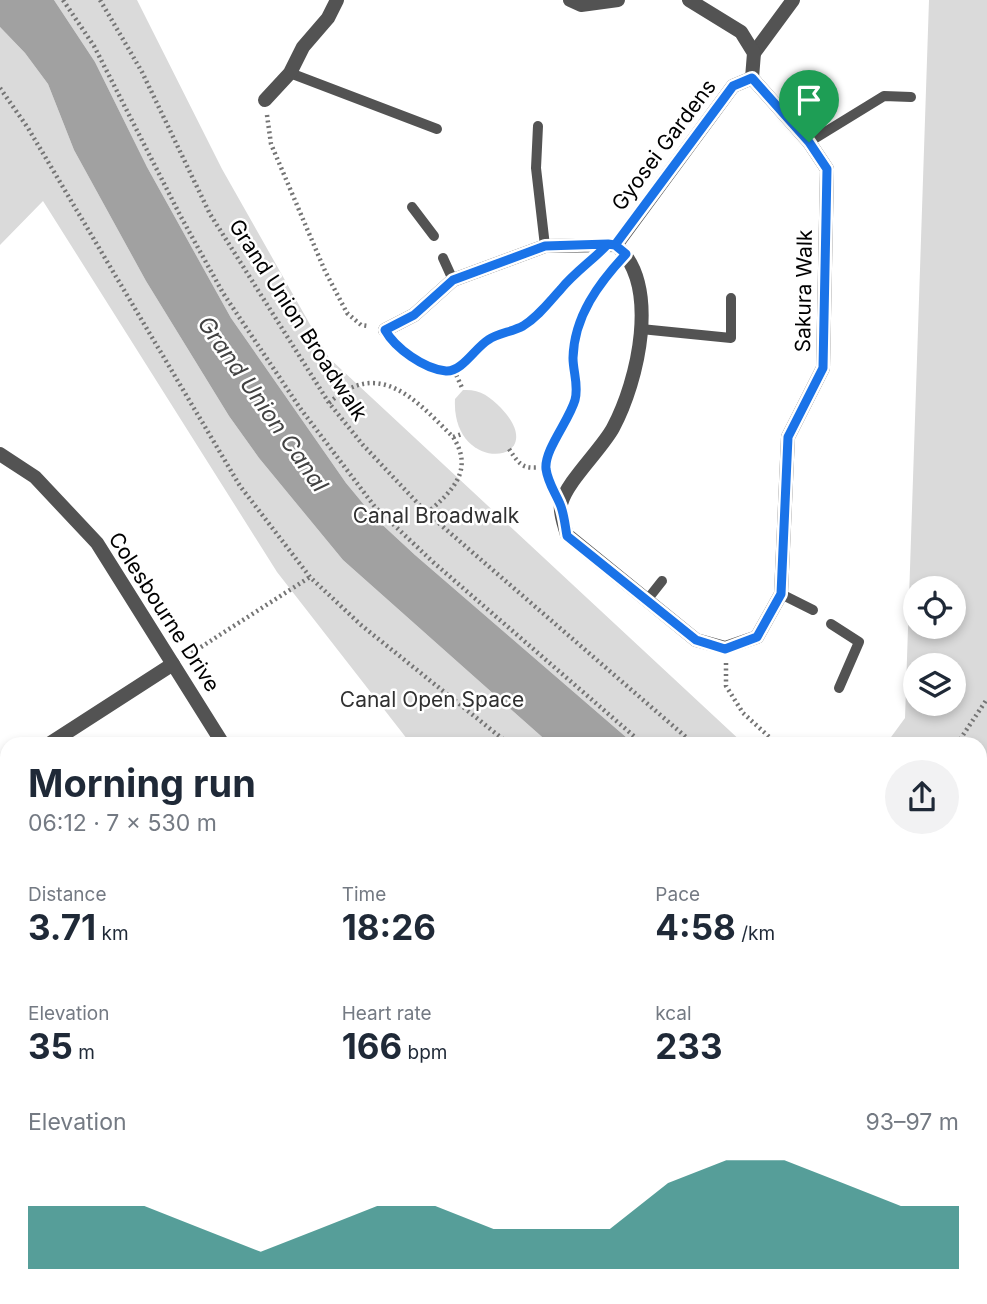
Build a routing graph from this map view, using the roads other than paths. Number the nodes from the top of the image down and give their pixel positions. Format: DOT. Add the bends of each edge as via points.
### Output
graph roads {
  1 [pos="337,0"];
  2 [pos="570,0"];
  3 [pos="618,0"];
  4 [pos="689,0"];
  5 [pos="793,0"];
  6 [pos="754,53"];
  7 [pos="290,73"];
  8 [pos="752,78"];
  9 [pos="911,97"];
  10 [pos="265,100"];
  11 [pos="538,126"];
  12 [pos="437,129"];
  13 [pos="809,142"];
  14 [pos="412,207"];
  15 [pos="434,236"];
  16 [pos="545,246"];
  17 [pos="616,248"];
  18 [pos="443,258"];
  19 [pos="453,280"];
  20 [pos="732,298"];
  21 [pos="642,329"];
  22 [pos="385,330"];
  23 [pos="0,454"];
  24 [pos="662,580"];
  25 [pos="781,594"];
  26 [pos="647,600"];
  27 [pos="813,610"];
  28 [pos="831,624"];
  29 [pos="173,664"];
  30 [pos="839,688"];
  31 [pos="60,737"];
  32 [pos="219,737"];
  1 -- 7 [label="street"];
  2 -- 3 [label="street" via="581,5"];
  4 -- 6 [label="street" via="741,33"];
  5 -- 6 [label="street"];
  6 -- 8 [label="street"];
  7 -- 10 [label="street"];
  7 -- 12 [label="lane"];
  8 -- 13 [label="street, Sakura Walk"];
  8 -- 17 [label="street, Gyosei Gardens" via="733,86"];
  9 -- 13 [label="lane" via="884,96"];
  11 -- 16 [label="lane" via="536,168"];
  13 -- 25 [label="street, Sakura Walk" via="827,169 823,368 788,437"];
  14 -- 15 [label="lane"];
  16 -- 17 [label="street"];
  16 -- 19 [label="street"];
  17 -- 21 [label="street" via="640,292"];
  18 -- 19 [label="lane"];
  19 -- 22 [label="street" via="414,315"];
  20 -- 21 [label="lane" via="731,338"];
  21 -- 26 [label="street" via="633,376 613,428 561,505 567,536"];
  23 -- 29 [label="street, Colesbourne Drive" via="34,477 97,543"];
  24 -- 26 [label="lane"];
  25 -- 26 [label="street, Sakura Walk" via="757,637 725,649 696,640"];
  25 -- 27 [label="lane"];
  28 -- 30 [label="lane" via="859,642"];
  29 -- 31 [label="street"];
  29 -- 32 [label="street, Colesbourne Drive"];
}
